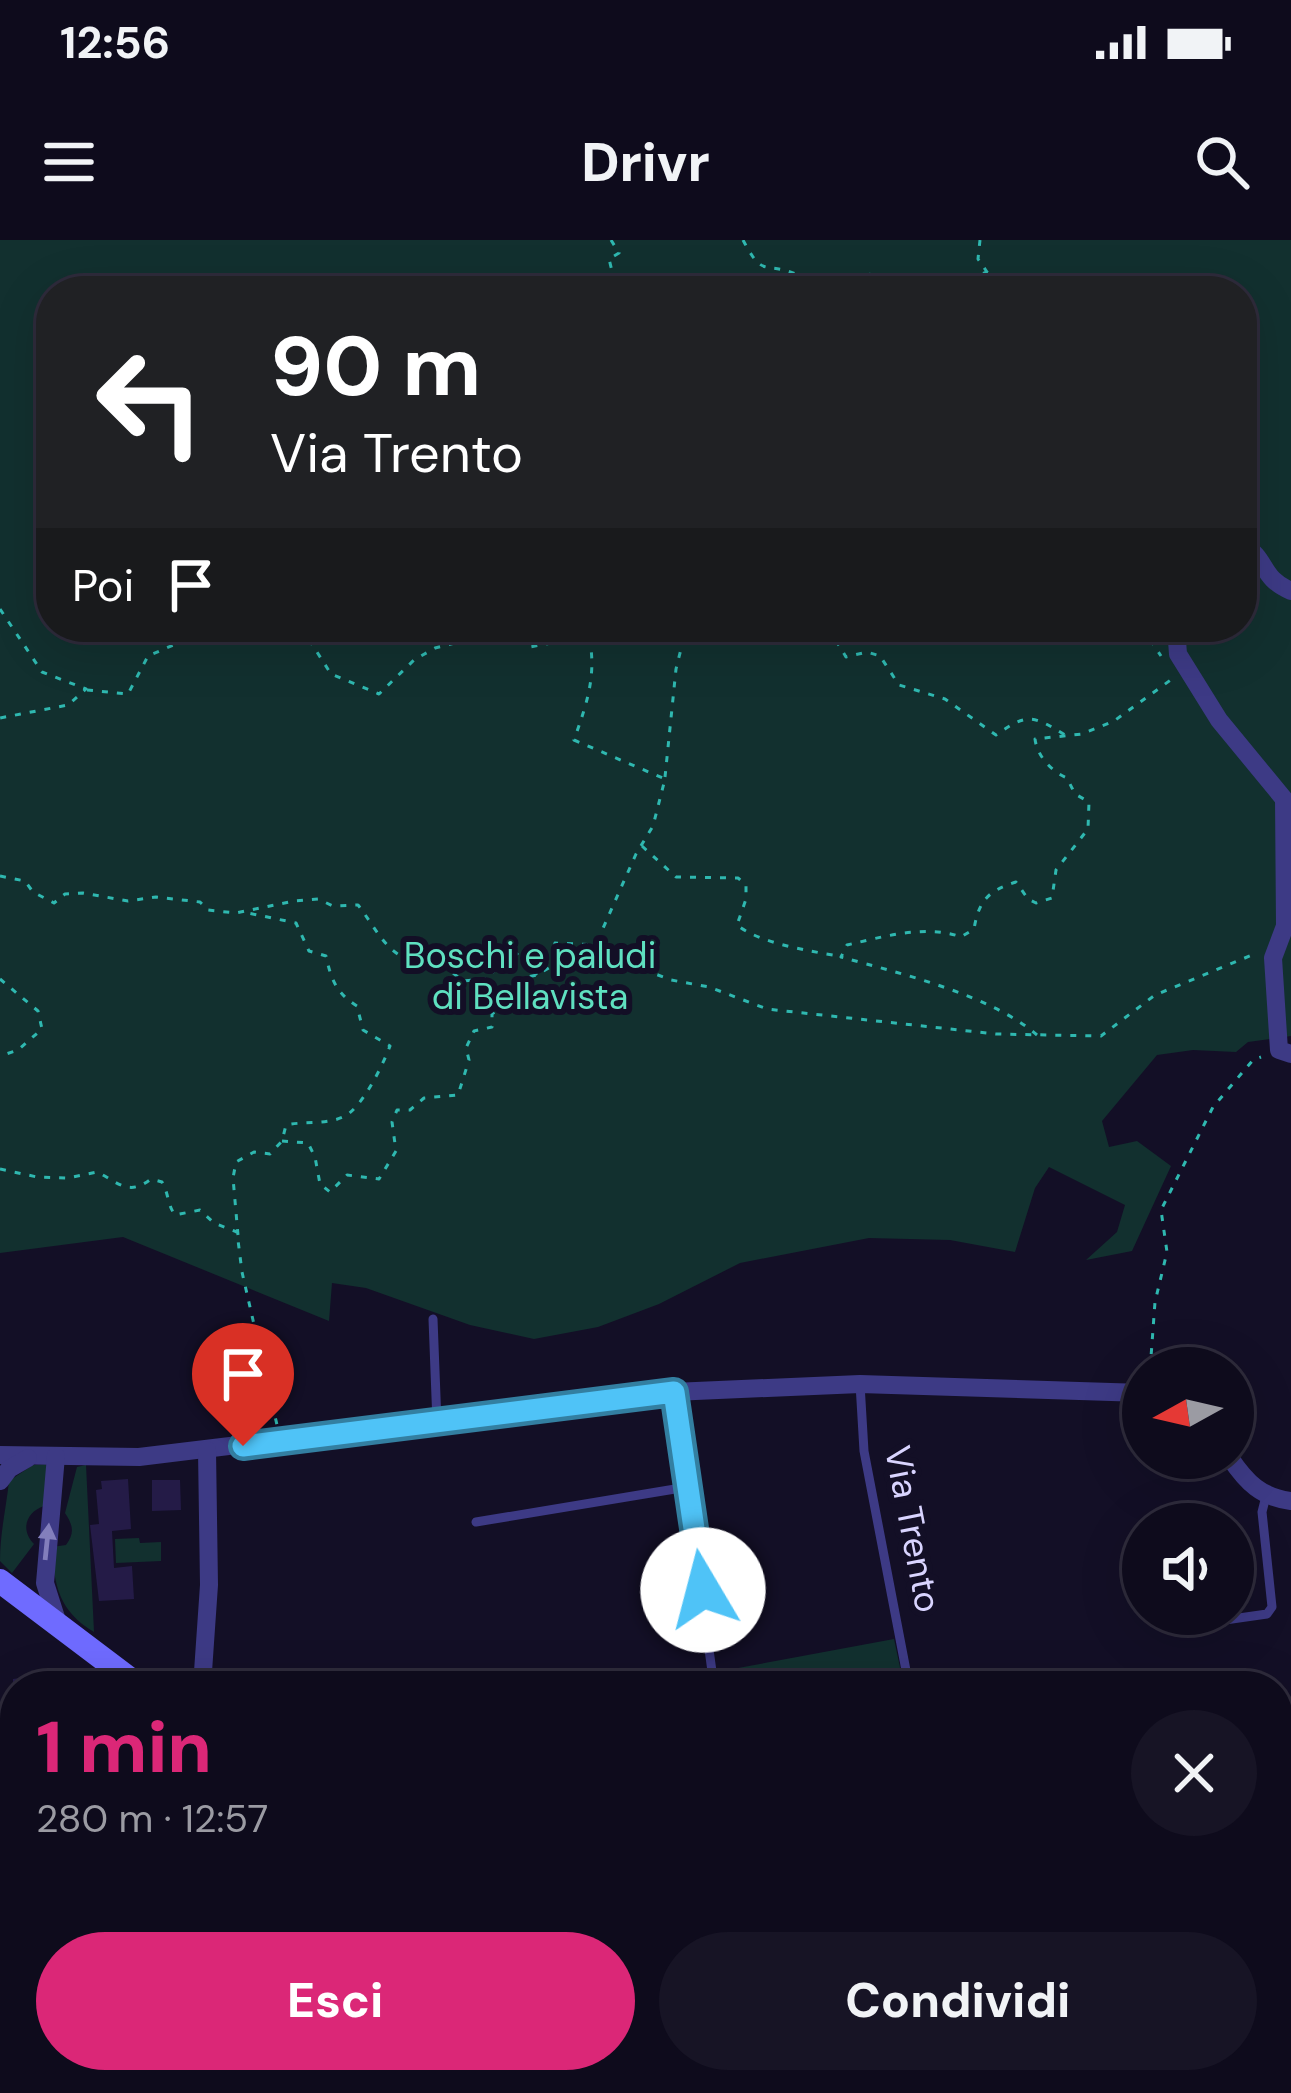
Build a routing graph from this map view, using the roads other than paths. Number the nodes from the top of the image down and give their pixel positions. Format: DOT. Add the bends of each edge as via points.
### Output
graph roads {
  1 [pos="1257,555"];
  2 [pos="1291,591"];
  3 [pos="1177,642"];
  4 [pos="1285,1052"];
  5 [pos="433,1319"];
  6 [pos="860,1384"];
  7 [pos="674,1392"];
  8 [pos="1122,1392"];
  9 [pos="437,1424"];
  10 [pos="207,1450"];
  11 [pos="0,1455"];
  12 [pos="32,1456"];
  13 [pos="56,1456"];
  14 [pos="1246,1479"];
  15 [pos="0,1481"];
  16 [pos="687,1487"];
  17 [pos="1266,1496"];
  18 [pos="1291,1501"];
  19 [pos="476,1522"];
  20 [pos="3,1581"];
  21 [pos="1254,1616"];
  22 [pos="59,1627"];
  23 [pos="119,1671"];
  24 [pos="203,1671"];
  25 [pos="712,1671"];
  26 [pos="906,1671"];
  1 -- 2 [label="street" via="1273,583"];
  3 -- 4 [label="street" via="1220,720 1284,799 1285,926 1273,958"];
  5 -- 9 [label="lane"];
  6 -- 7 [label="street"];
  6 -- 8 [label="street"];
  6 -- 26 [label="lane, Via Trento" via="864,1451"];
  7 -- 9 [label="street"];
  7 -- 16 [label="lane"];
  9 -- 10 [label="street"];
  10 -- 13 [label="street"];
  10 -- 24 [label="street"];
  11 -- 12 [label="street"];
  12 -- 13 [label="street"];
  12 -- 15 [label="street"];
  22 -- 13 [label="street, one-way" via="45,1570"];
  14 -- 17 [label="street"];
  16 -- 19 [label="lane"];
  16 -- 25 [label="lane"];
  17 -- 18 [label="street"];
  17 -- 21 [label="lane" via="1272,1607"];
  20 -- 22 [label="main road"];
  22 -- 23 [label="main road"];
}
